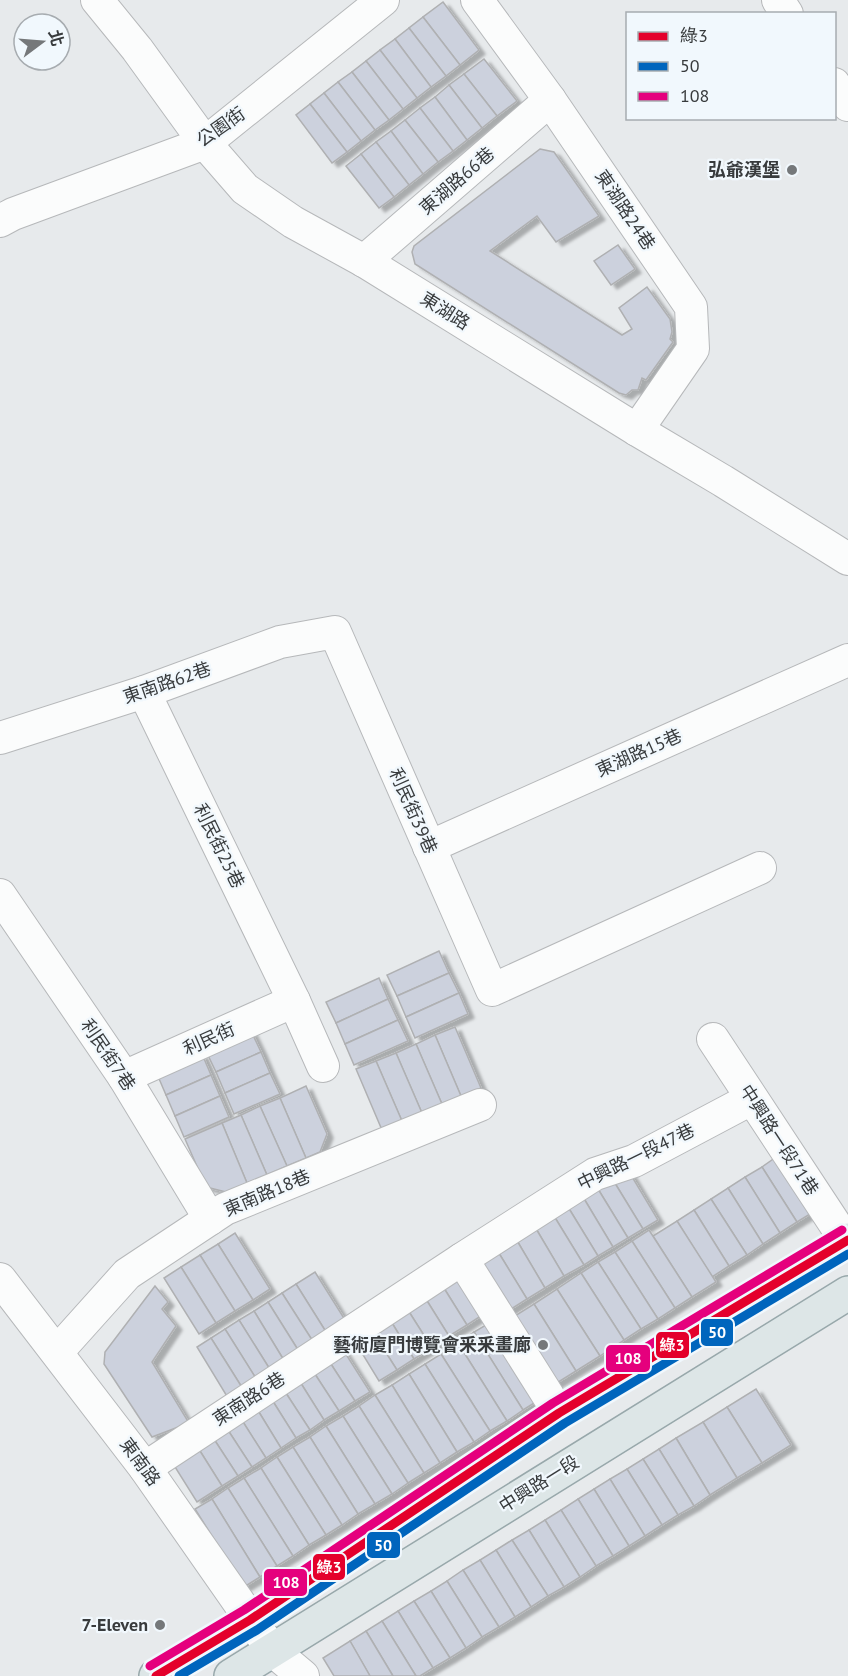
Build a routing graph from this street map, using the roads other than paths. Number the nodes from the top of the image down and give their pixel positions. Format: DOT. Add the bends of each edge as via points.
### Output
graph roads {
  1 [pos="97,0"];
  2 [pos="383,0"];
  3 [pos="477,0"];
  4 [pos="836,87"];
  5 [pos="550,100"];
  6 [pos="848,105"];
  7 [pos="205,143"];
  8 [pos="4,210"];
  9 [pos="364,261"];
  10 [pos="637,430"];
  11 [pos="848,559"];
  12 [pos="335,632"];
  13 [pos="848,660"];
  14 [pos="144,692"];
  15 [pos="0,738"];
  16 [pos="429,847"];
  17 [pos="760,868"];
  18 [pos="0,895"];
  19 [pos="294,1001"];
  20 [pos="713,1039"];
  21 [pos="323,1066"];
  22 [pos="124,1077"];
  23 [pos="751,1099"];
  24 [pos="480,1106"];
  25 [pos="210,1219"];
  26 [pos="847,1240"];
  27 [pos="462,1260"];
  28 [pos="0,1279"];
  29 [pos="848,1293"];
  30 [pos="353,1331"];
  31 [pos="57,1352"];
  32 [pos="559,1413"];
  33 [pos="145,1468"];
  34 [pos="250,1620"];
  35 [pos="272,1650"];
  36 [pos="156,1676"];
  37 [pos="231,1676"];
  38 [pos="303,1676"];
  1 -- 7 [label="street, 東湖路"];
  2 -- 7 [label="street, 公園街"];
  3 -- 5 [label="street, 東湖路24巷"];
  4 -- 6 [label="street"];
  5 -- 9 [label="street, 東湖路66巷"];
  5 -- 10 [label="street, 東湖路24巷" via="691,307 693,349"];
  7 -- 8 [label="street, 公園街"];
  7 -- 9 [label="street, 東湖路" via="245,189 293,222"];
  9 -- 10 [label="street, 東湖路"];
  10 -- 11 [label="street, 東湖路"];
  12 -- 14 [label="street, 東南路62巷" via="280,642"];
  12 -- 16 [label="street, 利民街39巷"];
  13 -- 16 [label="street, 東湖路15巷"];
  14 -- 15 [label="street, 東南路62巷"];
  14 -- 19 [label="street, 利民街25巷"];
  16 -- 17 [label="street, 利民街39巷" via="492,990"];
  18 -- 22 [label="street, 利民街7巷"];
  19 -- 21 [label="street, 利民街25巷"];
  19 -- 22 [label="street, 利民街"];
  20 -- 23 [label="street, 中興路一段71巷"];
  22 -- 25 [label="street, 利民街7巷"];
  23 -- 26 [label="street, 中興路一段71巷"];
  23 -- 27 [label="street, 中興路一段47巷" via="634,1161 595,1173"];
  24 -- 25 [label="street, 東南路18巷" via="225,1209"];
  25 -- 31 [label="street, 東南路18巷" via="127,1274"];
  26 -- 32 [label="main road"];
  27 -- 30 [label="street, 中興路一段47巷"];
  27 -- 32 [label="street"];
  28 -- 31 [label="street, 東南路"];
  29 -- 35 [label="main road, 中興路一段"];
  30 -- 33 [label="street, 東南路6巷"];
  31 -- 33 [label="street, 東南路"];
  32 -- 34 [label="main road"];
  33 -- 34 [label="street, 東南路"];
  34 -- 35 [label="street, 東南路"];
  34 -- 36 [label="main road"];
  35 -- 37 [label="main road, 中興路一段"];
  35 -- 38 [label="street, 東南路"];
}
